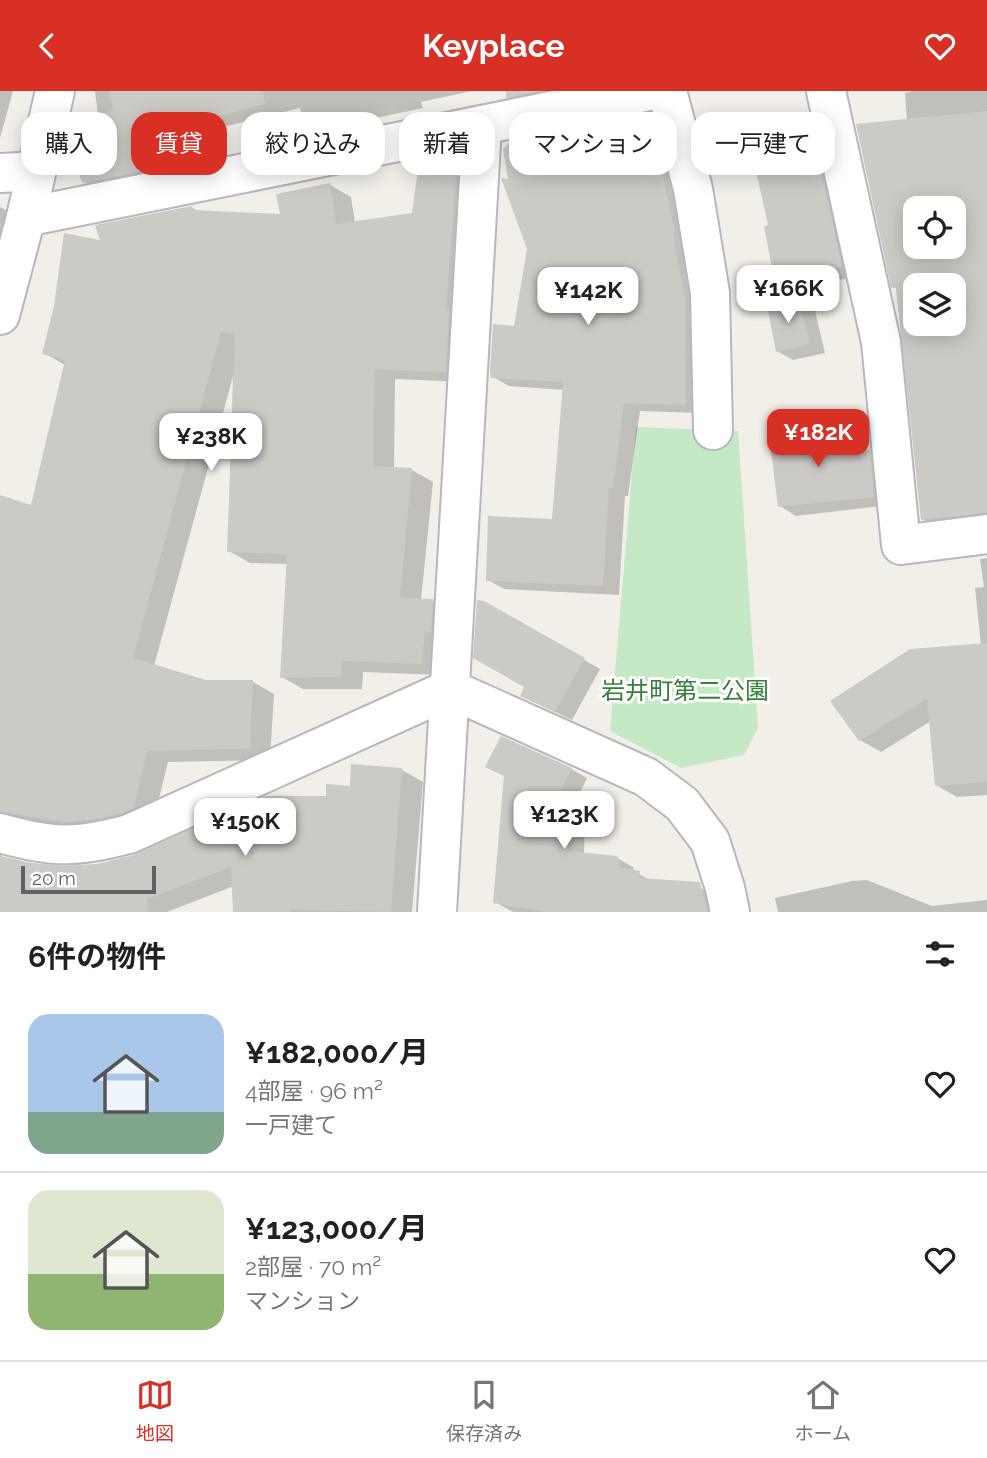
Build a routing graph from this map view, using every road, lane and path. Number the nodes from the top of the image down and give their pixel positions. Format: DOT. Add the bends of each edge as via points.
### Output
graph roads {
  1 [pos="55,91"];
  2 [pos="650,91"];
  3 [pos="667,91"];
  4 [pos="826,91"];
  5 [pos="495,122"];
  6 [pos="399,142"];
  7 [pos="18,172"];
  8 [pos="479,175"];
  9 [pos="26,217"];
  10 [pos="0,315"];
  11 [pos="713,430"];
  12 [pos="987,534"];
  13 [pos="450,689"];
  14 [pos="0,833"];
  15 [pos="437,912"];
  16 [pos="730,912"];
  1 -- 7 [label="street"];
  2 -- 5 [label="street"];
  3 -- 11 [label="street" via="693,189 710,293"];
  4 -- 12 [label="street" via="881,342 901,545"];
  6 -- 9 [label="street"];
  7 -- 9 [label="street"];
  8 -- 13 [label="street"];
  9 -- 10 [label="street"];
  13 -- 14 [label="street" via="129,834 68,846"];
  13 -- 15 [label="street"];
  13 -- 16 [label="street" via="646,776 682,804 710,841"];
}
